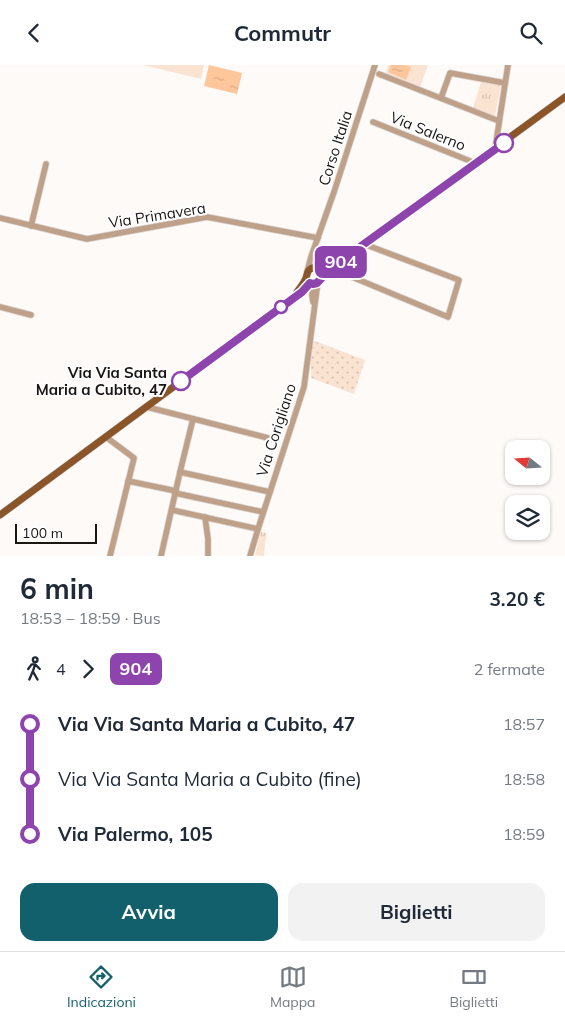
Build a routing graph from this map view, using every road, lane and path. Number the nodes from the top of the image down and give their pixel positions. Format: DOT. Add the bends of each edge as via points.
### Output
graph roads {
  1 [pos="375,65"];
  2 [pos="508,65"];
  3 [pos="380,75"];
  4 [pos="505,83"];
  5 [pos="565,97"];
  6 [pos="441,99"];
  7 [pos="499,121"];
  8 [pos="373,122"];
  9 [pos="495,149"];
  10 [pos="475,163"];
  11 [pos="46,164"];
  12 [pos="0,218"];
  13 [pos="31,226"];
  14 [pos="318,238"];
  15 [pos="364,244"];
  16 [pos="333,269"];
  17 [pos="319,270"];
  18 [pos="312,279"];
  19 [pos="302,292"];
  20 [pos="312,295"];
  21 [pos="290,300"];
  22 [pos="0,307"];
  23 [pos="314,309"];
  24 [pos="30,315"];
  25 [pos="147,407"];
  26 [pos="193,419"];
  27 [pos="106,437"];
  28 [pos="272,439"];
  29 [pos="180,472"];
  30 [pos="128,481"];
  31 [pos="175,492"];
  32 [pos="270,492"];
  33 [pos="172,509"];
  34 [pos="263,512"];
  35 [pos="0,515"];
  36 [pos="205,517"];
  37 [pos="258,529"];
  38 [pos="110,556"];
  39 [pos="162,556"];
  40 [pos="208,556"];
  41 [pos="250,556"];
  1 -- 14 [label="street, Corso Italia"];
  2 -- 4 [label="street"];
  3 -- 6 [label="street"];
  4 -- 6 [label="street" via="450,73"];
  4 -- 7 [label="street"];
  5 -- 9 [label="main road"];
  6 -- 7 [label="street"];
  7 -- 9 [label="street"];
  8 -- 10 [label="street, Via Salerno"];
  9 -- 10 [label="main road"];
  10 -- 15 [label="main road"];
  11 -- 13 [label="street"];
  12 -- 13 [label="street, Via Primavera"];
  13 -- 14 [label="street, Via Primavera" via="87,239 207,217"];
  14 -- 17 [label="street" via="314,258"];
  14 -- 18 [label="street" via="311,257"];
  15 -- 16 [label="main road"];
  15 -- 16 [label="street" via="459,280 448,317"];
  16 -- 17 [label="main road"];
  16 -- 18 [label="main road"];
  17 -- 18 [label="main road" via="321,275"];
  17 -- 18 [label="main road" via="311,269"];
  18 -- 19 [label="main road"];
  18 -- 20 [label="street"];
  18 -- 21 [label="main road"];
  18 -- 23 [label="street"];
  19 -- 20 [label="street"];
  19 -- 21 [label="main road"];
  20 -- 23 [label="street"];
  21 -- 25 [label="main road"];
  22 -- 24 [label="street"];
  23 -- 32 [label="street, Via Corigliano" via="304,387"];
  25 -- 26 [label="street"];
  25 -- 27 [label="main road"];
  26 -- 28 [label="street"];
  26 -- 29 [label="street"];
  27 -- 30 [label="street" via="134,458"];
  27 -- 35 [label="main road"];
  29 -- 31 [label="street"];
  29 -- 32 [label="street"];
  30 -- 31 [label="street"];
  30 -- 38 [label="street"];
  31 -- 33 [label="street"];
  31 -- 34 [label="street"];
  32 -- 34 [label="street, Via Corigliano"];
  33 -- 36 [label="street"];
  33 -- 39 [label="street"];
  34 -- 37 [label="street, Via Corigliano"];
  36 -- 37 [label="street"];
  36 -- 40 [label="street"];
  37 -- 41 [label="street, Via Corigliano"];
}
